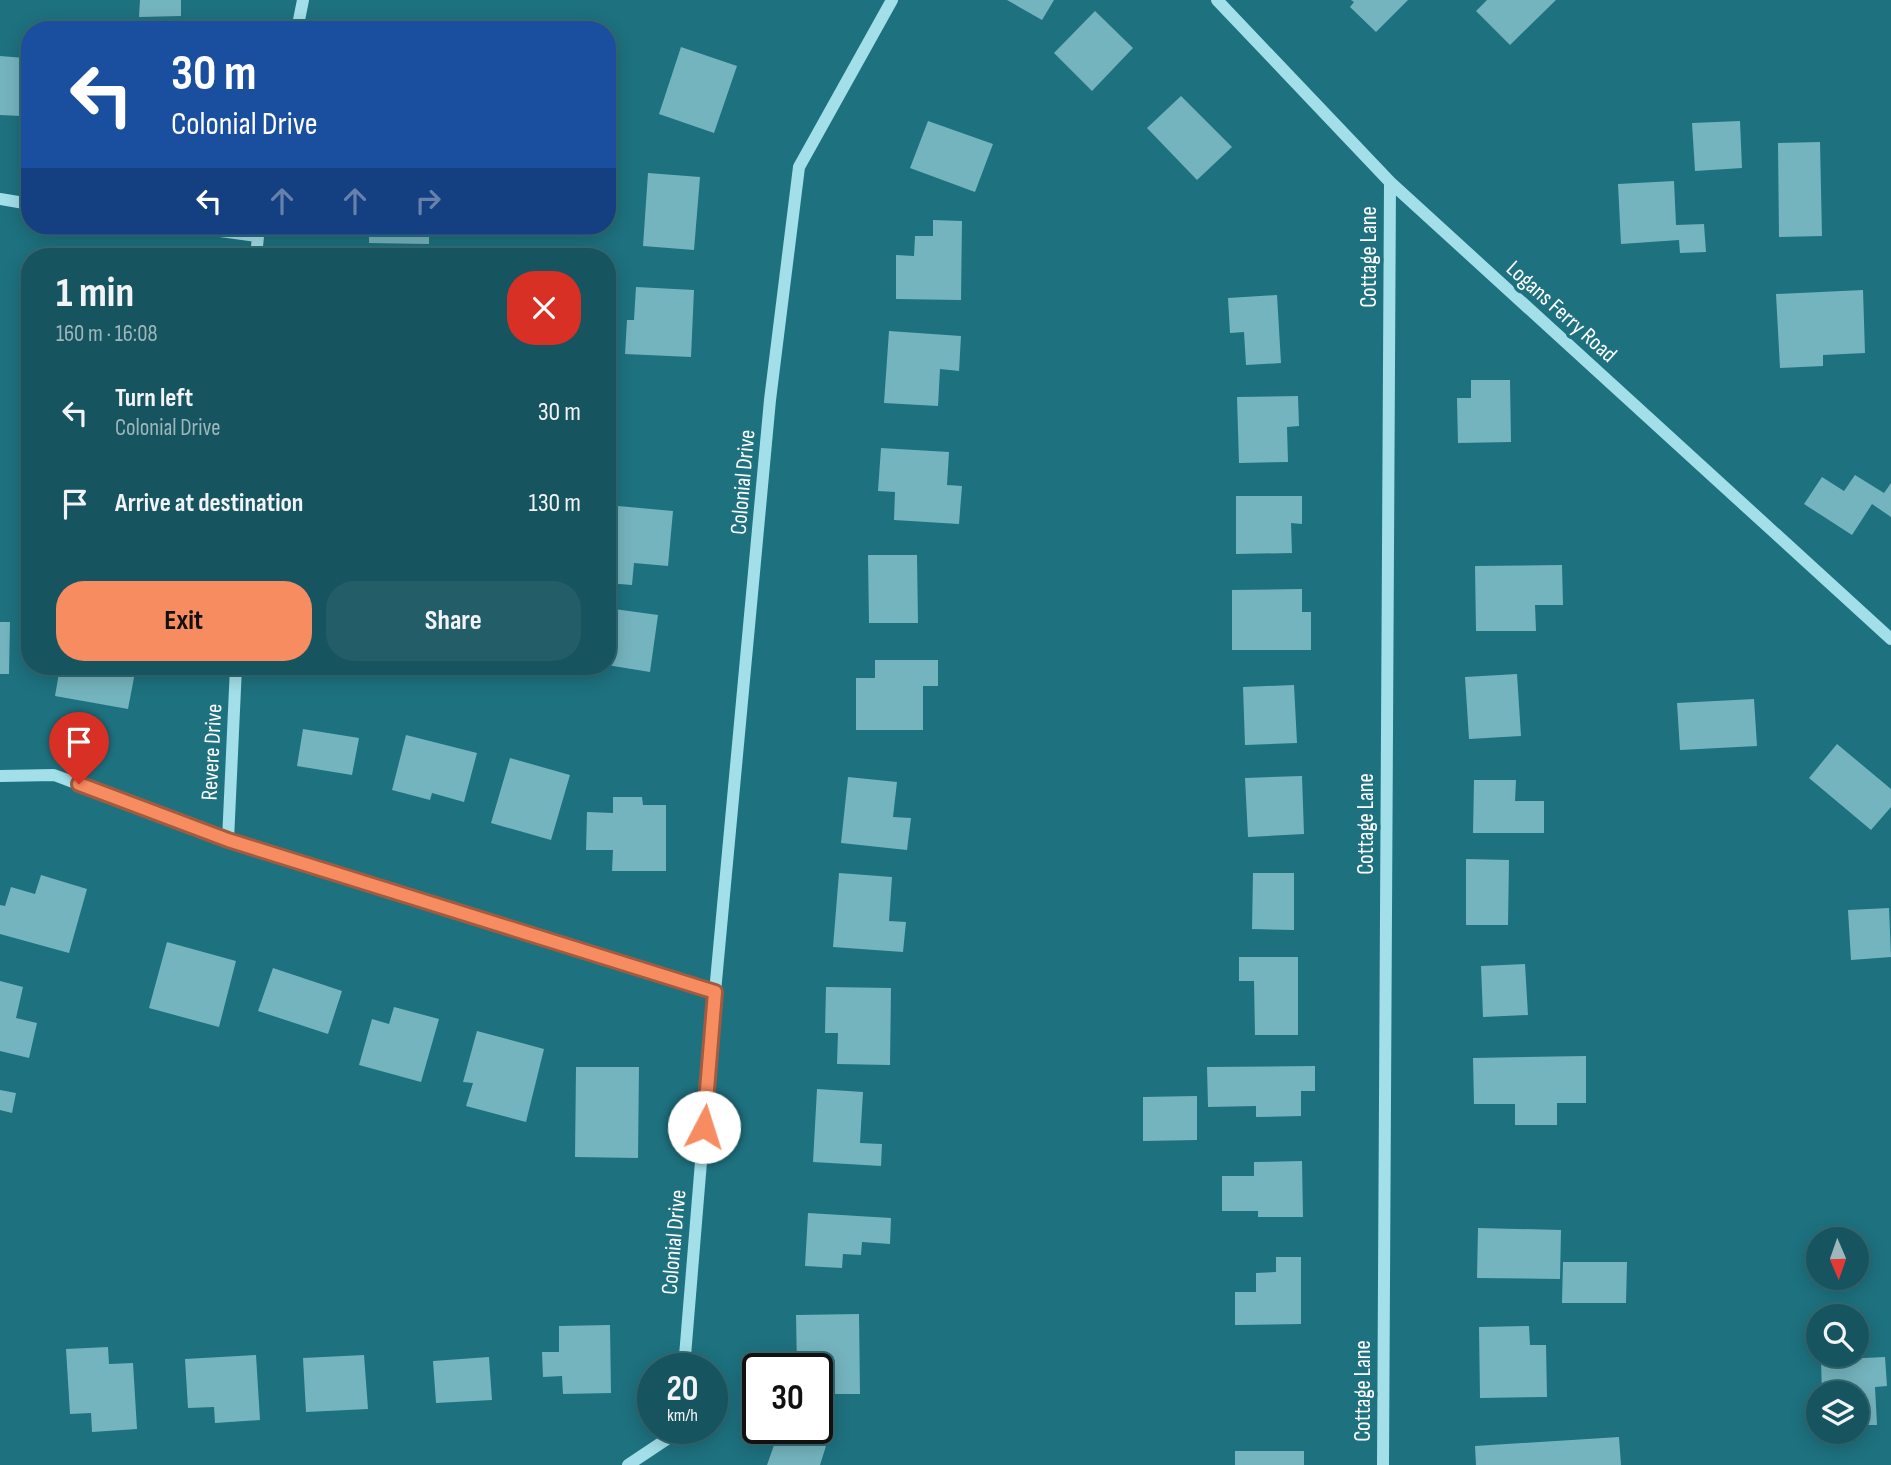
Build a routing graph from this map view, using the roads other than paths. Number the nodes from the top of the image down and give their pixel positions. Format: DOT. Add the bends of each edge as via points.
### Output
graph roads {
  1 [pos="303,0"];
  2 [pos="892,0"];
  3 [pos="1217,0"];
  4 [pos="299,21"];
  5 [pos="1390,182"];
  6 [pos="0,199"];
  7 [pos="21,202"];
  8 [pos="1891,639"];
  9 [pos="236,675"];
  10 [pos="0,776"];
  11 [pos="228,840"];
  12 [pos="715,992"];
  13 [pos="685,1353"];
  14 [pos="660,1444"];
  15 [pos="628,1465"];
  16 [pos="1383,1465"];
  1 -- 4 [label="street"];
  2 -- 12 [label="street, Colonial Drive" via="799,167 771,400"];
  3 -- 5 [label="street, Logans Ferry Road"];
  5 -- 8 [label="street, Logans Ferry Road"];
  5 -- 16 [label="street, Cottage Lane"];
  6 -- 7 [label="street"];
  9 -- 11 [label="street, Revere Drive"];
  10 -- 11 [label="street" via="54,775"];
  11 -- 12 [label="street"];
  12 -- 13 [label="street, Colonial Drive"];
  14 -- 15 [label="street"];
}
